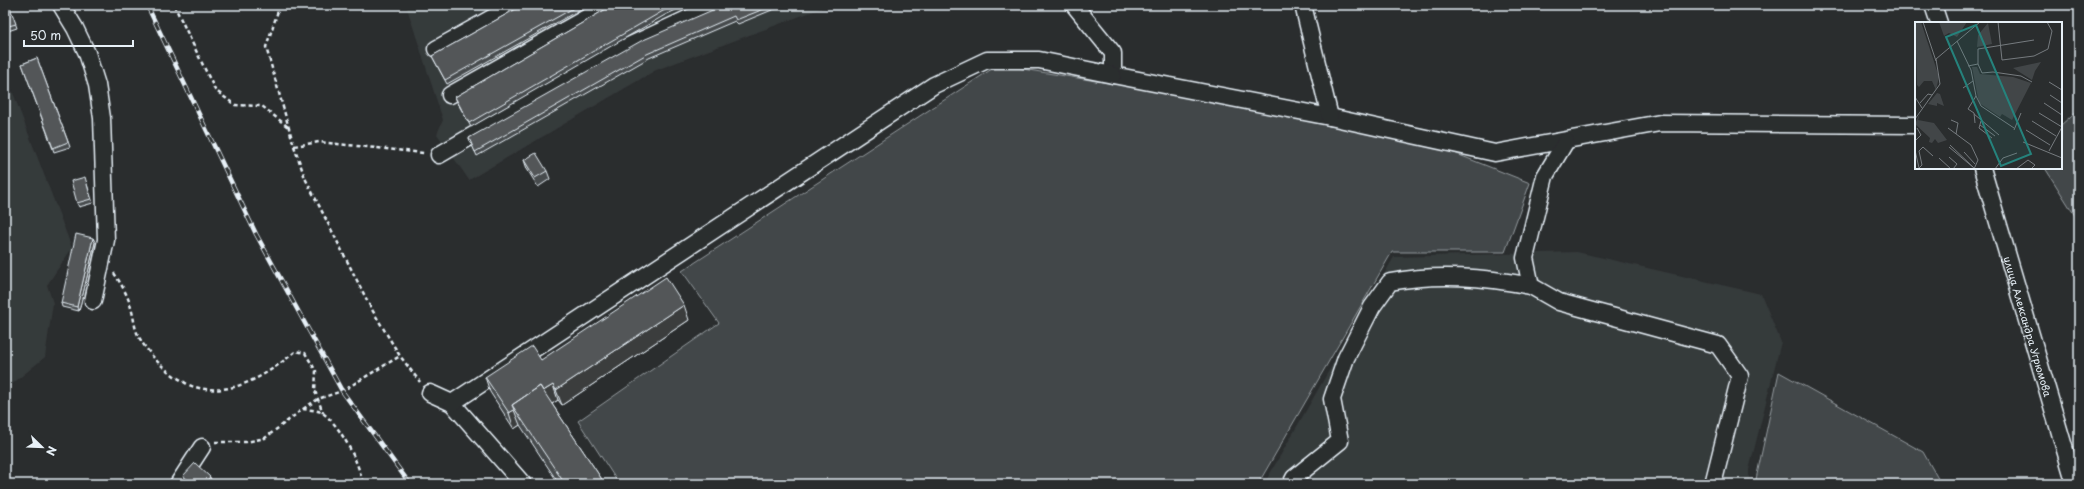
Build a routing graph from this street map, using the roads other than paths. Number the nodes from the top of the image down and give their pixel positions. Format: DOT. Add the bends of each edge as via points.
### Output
graph roads {
  1 [pos="61,5"];
  2 [pos="515,5"];
  3 [pos="609,5"];
  4 [pos="717,5"];
  5 [pos="1074,5"];
  6 [pos="1303,5"];
  7 [pos="1933,5"];
  8 [pos="1939,22"];
  9 [pos="436,48"];
  10 [pos="1113,75"];
  11 [pos="450,95"];
  12 [pos="1330,118"];
  13 [pos="1915,125"];
  14 [pos="1566,141"];
  15 [pos="439,155"];
  16 [pos="1982,169"];
  17 [pos="1531,286"];
  18 [pos="93,301"];
  19 [pos="430,393"];
  20 [pos="452,402"];
  21 [pos="202,447"];
  22 [pos="2072,449"];
  23 [pos="178,484"];
  24 [pos="523,484"];
  25 [pos="1291,484"];
  26 [pos="1713,484"];
  27 [pos="2075,484"];
  1 -- 18 [label="street" via="87,53 97,85 102,118 106,240"];
  2 -- 9 [label="street"];
  3 -- 11 [label="street"];
  4 -- 15 [label="street" via="620,50"];
  5 -- 10 [label="street" via="1113,53"];
  6 -- 12 [label="street"];
  7 -- 8 [label="street"];
  10 -- 12 [label="street"];
  10 -- 20 [label="street" via="1039,60 987,60 934,85"];
  12 -- 14 [label="street" via="1495,153"];
  13 -- 14 [label="street" via="1660,123"];
  14 -- 17 [label="street" via="1545,176 1525,258"];
  16 -- 22 [label="street, улица Александра Угрюмова"];
  17 -- 25 [label="street" via="1483,278 1420,277 1390,282 1372,307 1346,358 1332,399 1340,441 1294,478"];
  17 -- 26 [label="street" via="1559,302 1718,345 1740,376"];
  19 -- 20 [label="street"];
  20 -- 24 [label="street"];
  21 -- 23 [label="street"];
  22 -- 27 [label="street, улица Александра Угрюмова"];
}
